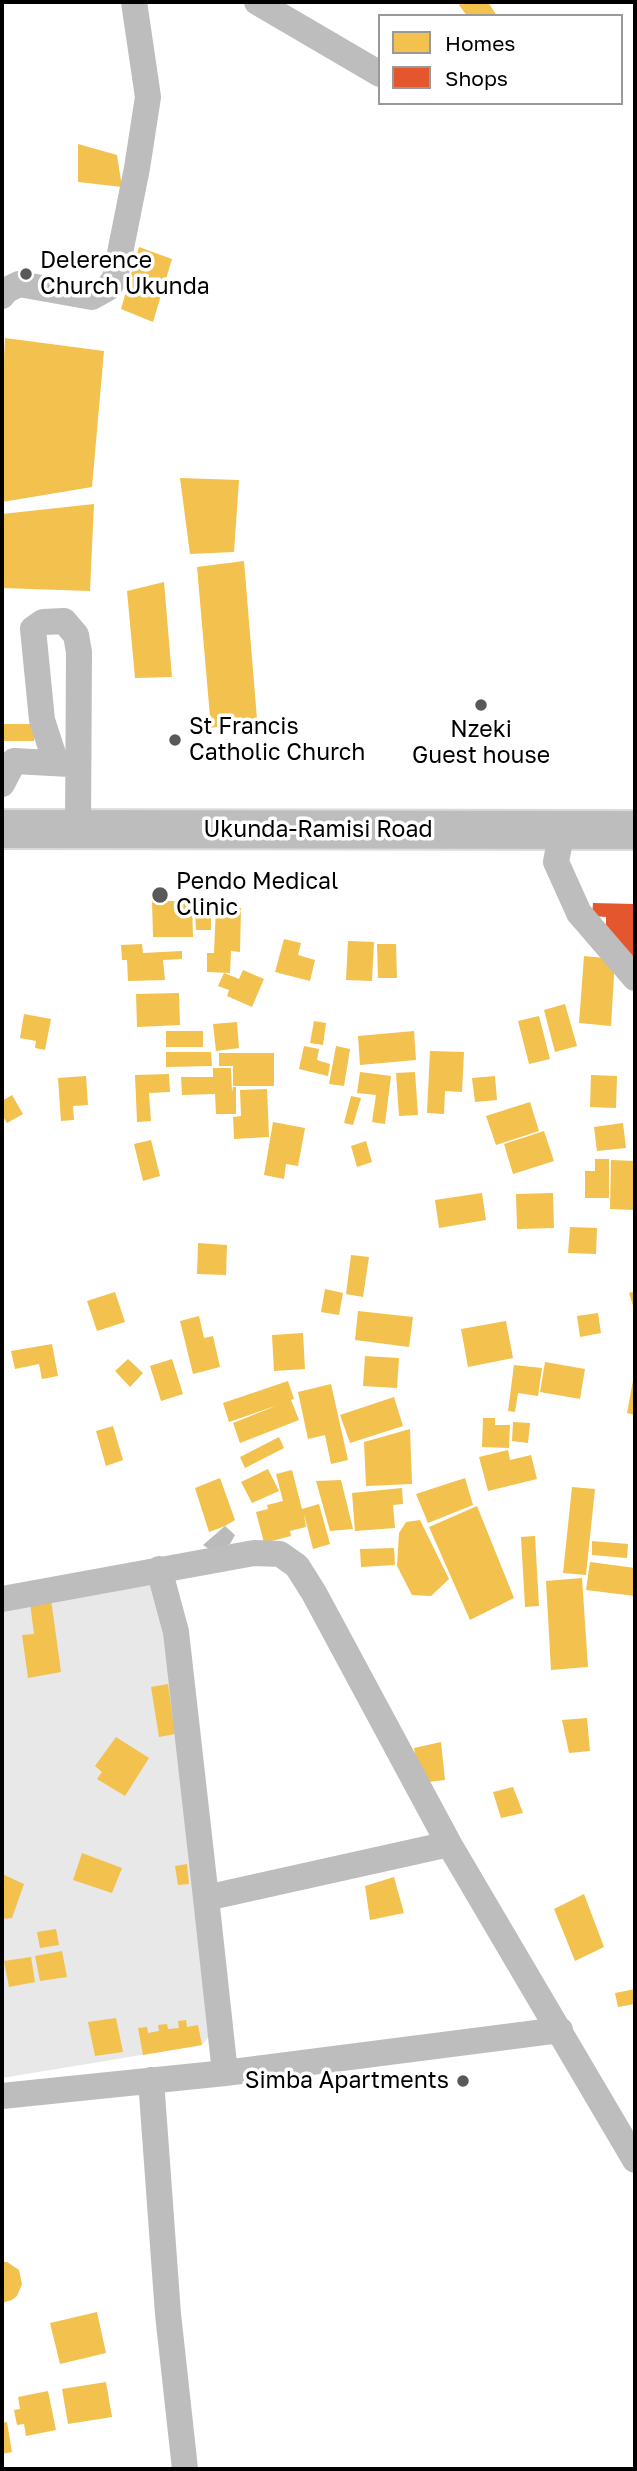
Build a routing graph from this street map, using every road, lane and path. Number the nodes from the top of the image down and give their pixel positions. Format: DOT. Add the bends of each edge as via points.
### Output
graph roads {
  1 [pos="134,2"];
  2 [pos="257,2"];
  3 [pos="378,73"];
  4 [pos="2,296"];
  5 [pos="2,784"];
  6 [pos="2,829"];
  7 [pos="78,829"];
  8 [pos="562,830"];
  9 [pos="635,830"];
  10 [pos="635,978"];
  11 [pos="159,1569"];
  12 [pos="2,1599"];
  13 [pos="449,1844"];
  14 [pos="206,1898"];
  15 [pos="560,2030"];
  16 [pos="225,2073"];
  17 [pos="151,2080"];
  18 [pos="2,2096"];
  19 [pos="635,2160"];
  20 [pos="185,2469"];
  1 -- 4 [label="street" via="148,97 115,278 92,297 19,284"];
  2 -- 3 [label="street"];
  5 -- 7 [label="street" via="14,761 67,764"];
  6 -- 7 [label="highway, Ukunda-Ramisi Road"];
  7 -- 8 [label="highway, Ukunda-Ramisi Road"];
  8 -- 9 [label="highway, Ukunda-Ramisi Road"];
  8 -- 10 [label="street" via="556,862 579,913"];
  11 -- 12 [label="street"];
  11 -- 13 [label="street" via="265,1552 281,1554 297,1566"];
  11 -- 14 [label="street" via="176,1632"];
  13 -- 14 [label="street"];
  13 -- 15 [label="street"];
  14 -- 16 [label="street"];
  15 -- 16 [label="street"];
  15 -- 19 [label="street"];
  16 -- 17 [label="street"];
  17 -- 18 [label="street"];
  17 -- 20 [label="street"];
}
